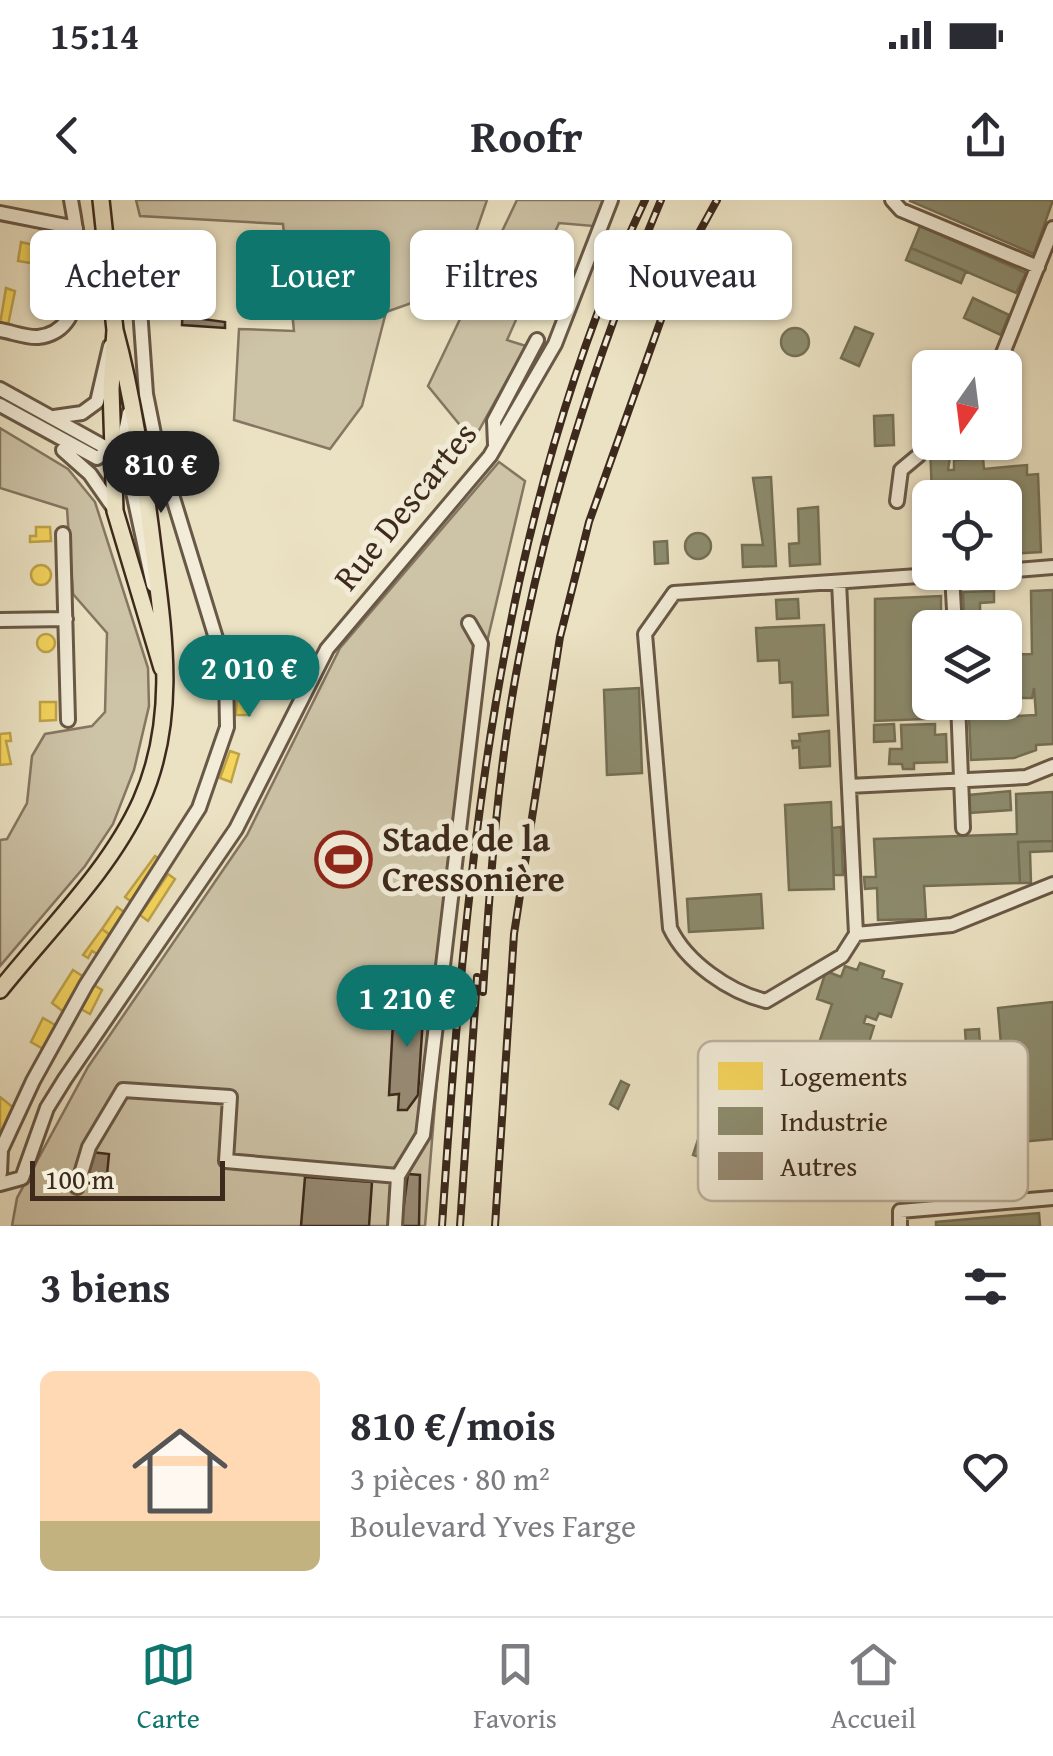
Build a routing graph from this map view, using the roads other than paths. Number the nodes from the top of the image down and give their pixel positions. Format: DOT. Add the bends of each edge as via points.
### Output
graph roads {
  1 [pos="71,200"];
  2 [pos="101,200"];
  3 [pos="111,200"];
  4 [pos="610,200"];
  5 [pos="892,200"];
  6 [pos="0,213"];
  7 [pos="106,224"];
  8 [pos="76,228"];
  9 [pos="1053,228"];
  10 [pos="107,230"];
  11 [pos="1044,264"];
  12 [pos="114,320"];
  13 [pos="141,320"];
  14 [pos="0,330"];
  15 [pos="115,330"];
  16 [pos="537,340"];
  17 [pos="1005,350"];
  18 [pos="126,371"];
  19 [pos="0,389"];
  20 [pos="0,405"];
  21 [pos="17,416"];
  22 [pos="52,417"];
  23 [pos="495,448"];
  24 [pos="112,452"];
  25 [pos="913,460"];
  26 [pos="897,500"];
  27 [pos="116,511"];
  28 [pos="63,534"];
  29 [pos="1053,567"];
  30 [pos="1022,569"];
  31 [pos="912,577"];
  32 [pos="839,582"];
  33 [pos="159,602"];
  34 [pos="66,618"];
  35 [pos="0,620"];
  36 [pos="469,623"];
  37 [pos="164,673"];
  38 [pos="68,720"];
  39 [pos="959,720"];
  40 [pos="1053,766"];
  41 [pos="961,781"];
  42 [pos="849,786"];
  43 [pos="963,828"];
  44 [pos="1053,884"];
  45 [pos="856,934"];
  46 [pos="0,990"];
  47 [pos="1,1150"];
  48 [pos="0,1173"];
  49 [pos="398,1176"];
  50 [pos="0,1184"];
  51 [pos="77,1186"];
  52 [pos="1053,1198"];
  53 [pos="1028,1200"];
  54 [pos="1015,1201"];
  55 [pos="394,1226"];
  56 [pos="900,1226"];
  1 -- 8 [label="street"];
  2 -- 7 [label="main road"];
  3 -- 7 [label="street"];
  4 -- 23 [label="street, Rue Descartes" via="554,344"];
  5 -- 11 [label="street" via="901,210"];
  6 -- 8 [label="street"];
  7 -- 10 [label="main road"];
  8 -- 14 [label="street" via="80,288 68,319 36,337"];
  9 -- 11 [label="street"];
  11 -- 17 [label="street"];
  12 -- 15 [label="main road"];
  13 -- 47 [label="street" via="155,438 226,672 228,727 199,808 86,985"];
  15 -- 18 [label="main road"];
  15 -- 22 [label="street" via="97,402 82,413"];
  15 -- 24 [label="main road"];
  16 -- 23 [label="street" via="494,421"];
  18 -- 24 [label="street" via="129,422"];
  18 -- 33 [label="main road"];
  19 -- 22 [label="street"];
  20 -- 21 [label="street"];
  21 -- 24 [label="street" via="86,456"];
  21 -- 27 [label="street" via="90,474"];
  22 -- 24 [label="street"];
  23 -- 50 [label="street, Rue Descartes" via="327,649 236,829 47,1108 22,1178"];
  24 -- 27 [label="main road"];
  24 -- 33 [label="street" via="132,492"];
  25 -- 26 [label="street" via="901,470"];
  27 -- 37 [label="main road"];
  28 -- 34 [label="street"];
  29 -- 30 [label="street"];
  31 -- 32 [label="street"];
  32 -- 42 [label="street"];
  32 -- 45 [label="street" via="674,593 644,634 670,928 682,953 766,1002 842,956"];
  33 -- 37 [label="main road"];
  34 -- 35 [label="street"];
  34 -- 38 [label="street"];
  36 -- 49 [label="street" via="481,644 423,1135"];
  37 -- 46 [label="main road" via="162,735 139,805"];
  39 -- 41 [label="street"];
  40 -- 41 [label="street" via="1026,777"];
  41 -- 42 [label="street"];
  41 -- 43 [label="street"];
  42 -- 45 [label="street"];
  44 -- 45 [label="street" via="952,925"];
  47 -- 48 [label="street"];
  49 -- 51 [label="street" via="226,1161 230,1097 123,1090 89,1148"];
  49 -- 55 [label="street"];
  52 -- 53 [label="street"];
  54 -- 56 [label="street" via="900,1210"];
}
